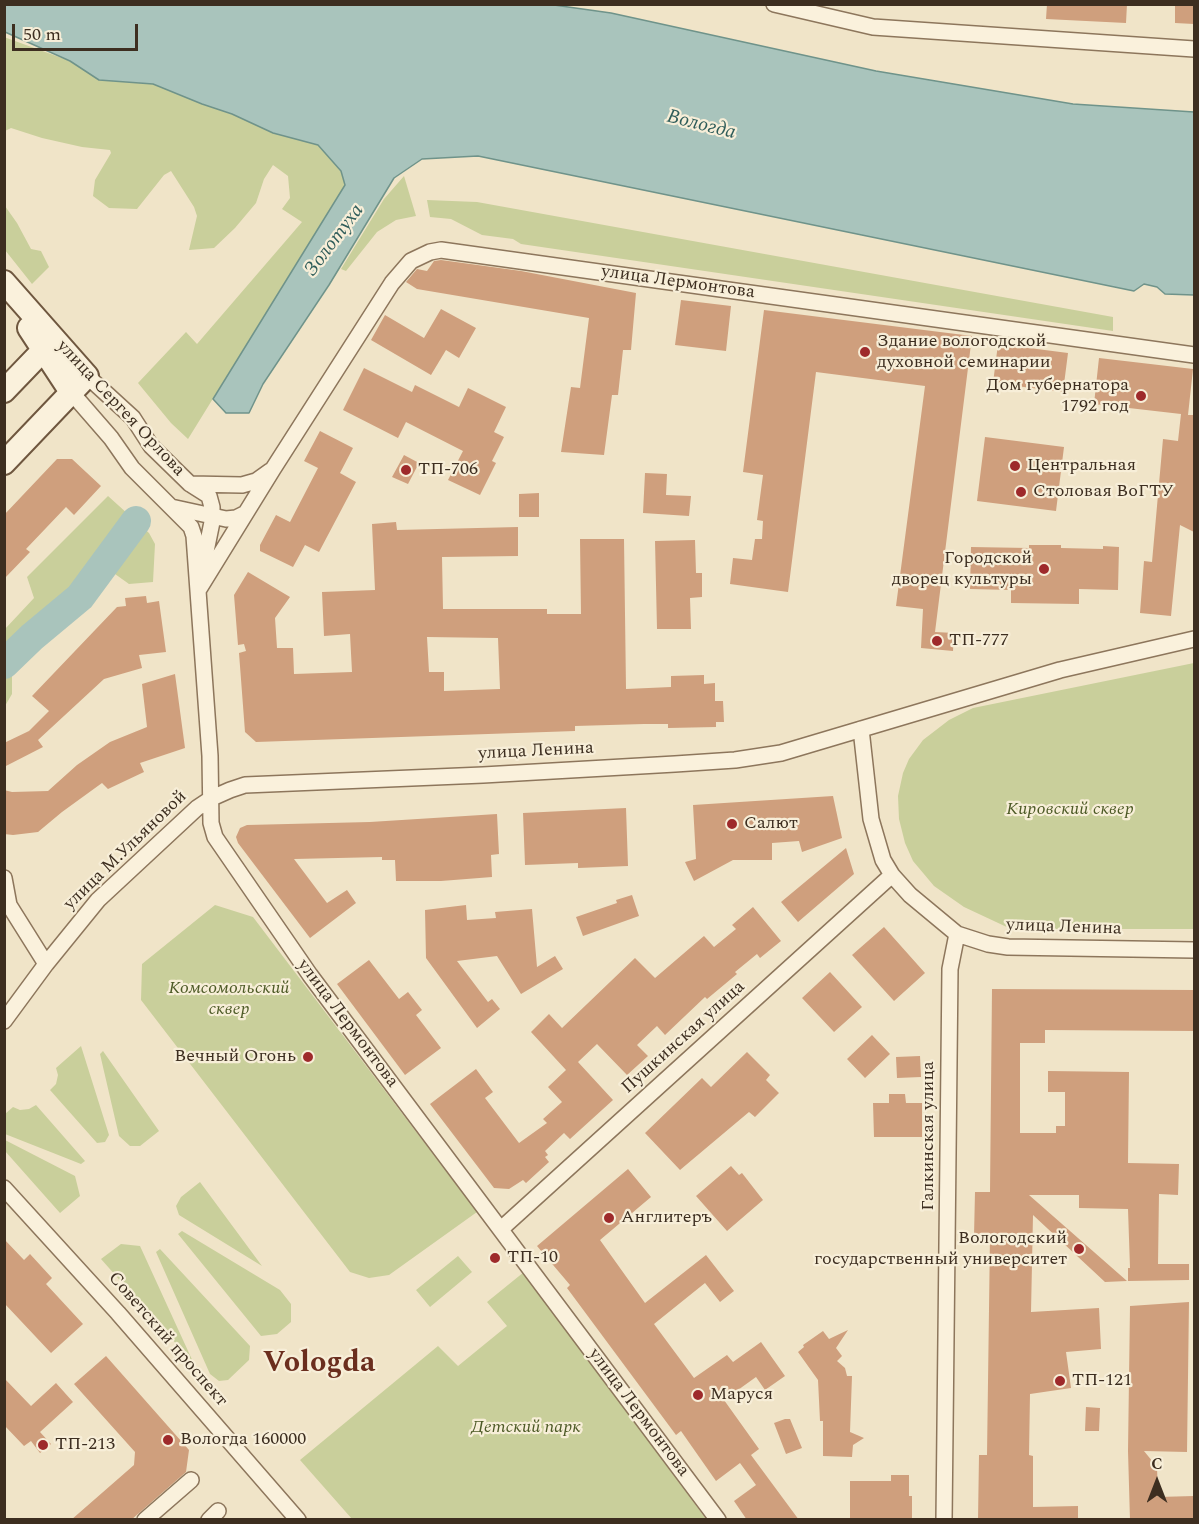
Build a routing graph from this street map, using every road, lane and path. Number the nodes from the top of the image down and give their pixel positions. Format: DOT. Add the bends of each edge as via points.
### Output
graph roads {
  1 [pos="774,4"];
  2 [pos="1194,49"];
  3 [pos="4,282"];
  4 [pos="10,300"];
  5 [pos="48,344"];
  6 [pos="1194,355"];
  7 [pos="87,376"];
  8 [pos="4,391"];
  9 [pos="71,392"];
  10 [pos="4,463"];
  11 [pos="273,469"];
  12 [pos="190,484"];
  13 [pos="171,507"];
  14 [pos="246,513"];
  15 [pos="212,517"];
  16 [pos="199,589"];
  17 [pos="1194,639"];
  18 [pos="861,729"];
  19 [pos="212,798"];
  20 [pos="892,875"];
  21 [pos="4,878"];
  22 [pos="957,934"];
  23 [pos="1194,950"];
  24 [pos="46,963"];
  25 [pos="4,1021"];
  26 [pos="4,1188"];
  27 [pos="501,1229"];
  28 [pos="191,1480"];
  29 [pos="145,1520"];
  30 [pos="298,1520"];
  31 [pos="718,1520"];
  32 [pos="944,1520"];
  1 -- 2 [label="street" via="873,27"];
  3 -- 4 [label="main road"];
  4 -- 5 [label="main road, улица Сергея Орлова"];
  5 -- 7 [label="main road, улица Сергея Орлова"];
  5 -- 8 [label="main road"];
  5 -- 9 [label="main road, улица Сергея Орлова"];
  6 -- 11 [label="street, улица Лермонтова" via="441,250 411,261 393,283"];
  7 -- 9 [label="main road"];
  7 -- 12 [label="street, улица Сергея Орлова" via="133,418 151,446"];
  9 -- 10 [label="main road"];
  9 -- 13 [label="street, улица Сергея Орлова" via="132,468"];
  11 -- 12 [label="street, улица Лермонтова" via="242,485"];
  11 -- 14 [label="street, улица Лермонтова"];
  12 -- 13 [label="street" via="193,501"];
  12 -- 15 [label="street, улица Сергея Орлова" via="209,496"];
  13 -- 15 [label="street"];
  13 -- 16 [label="street, улица Сергея Орлова" via="191,527"];
  14 -- 15 [label="street" via="236,518"];
  14 -- 16 [label="street, улица Лермонтова"];
  15 -- 16 [label="street"];
  16 -- 19 [label="street, улица Лермонтова"];
  17 -- 18 [label="street, улица Ленина" via="1060,670"];
  18 -- 19 [label="street, улица Ленина" via="781,753 735,760 244,785"];
  18 -- 20 [label="street, улица Ленина" via="871,819 883,860"];
  19 -- 24 [label="street, улица М.Ульяновой" via="98,900"];
  19 -- 27 [label="street, улица Лермонтова" via="211,823 228,859"];
  20 -- 22 [label="street, улица Ленина"];
  20 -- 27 [label="street, Пушкинская улица"];
  21 -- 24 [label="street" via="9,905"];
  22 -- 23 [label="street, улица Ленина" via="1008,947"];
  22 -- 32 [label="street, Галкинская улица" via="950,969"];
  24 -- 25 [label="street, улица М.Ульяновой"];
  26 -- 30 [label="street, Советский проспект"];
  27 -- 31 [label="street, улица Лермонтова"];
  28 -- 29 [label="street"];
}
